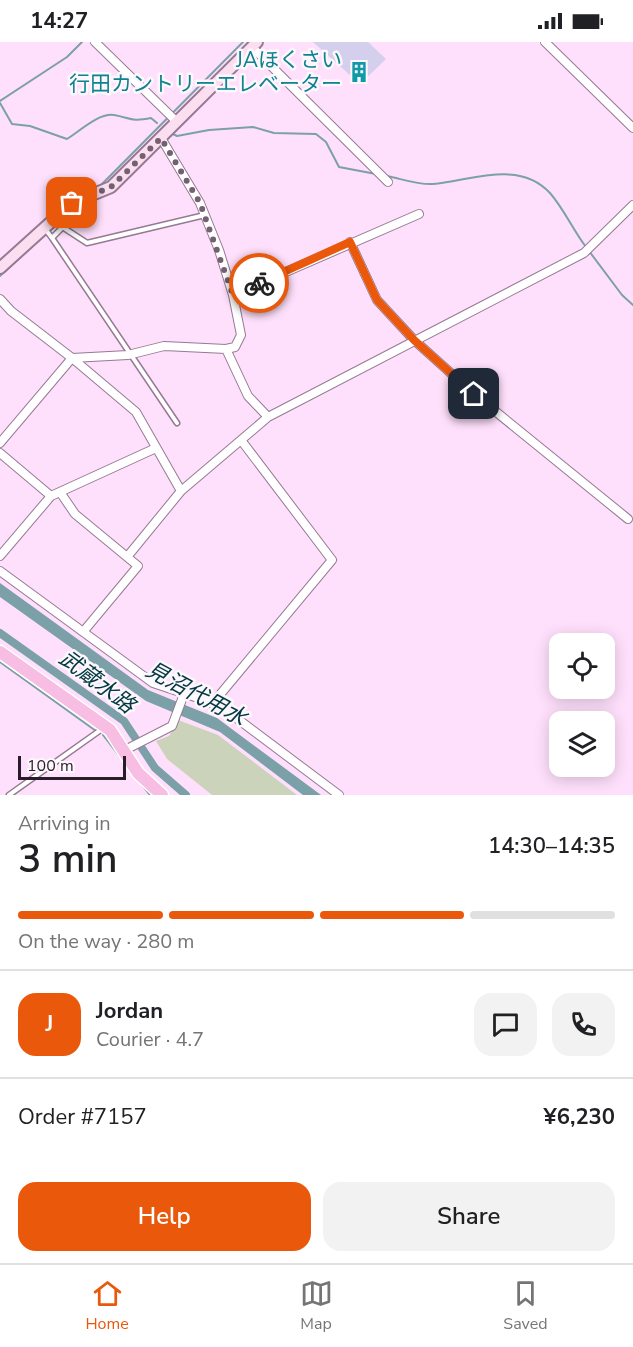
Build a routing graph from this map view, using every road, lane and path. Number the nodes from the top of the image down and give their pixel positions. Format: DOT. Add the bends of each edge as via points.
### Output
graph roads {
  1 [pos="95,42"];
  2 [pos="545,42"];
  3 [pos="251,44"];
  4 [pos="176,121"];
  5 [pos="633,128"];
  6 [pos="161,138"];
  7 [pos="384,178"];
  8 [pos="93,197"];
  9 [pos="633,205"];
  10 [pos="206,214"];
  11 [pos="419,214"];
  12 [pos="64,228"];
  13 [pos="48,233"];
  14 [pos="350,242"];
  15 [pos="0,268"];
  16 [pos="233,295"];
  17 [pos="0,299"];
  18 [pos="414,340"];
  19 [pos="226,350"];
  20 [pos="130,354"];
  21 [pos="72,358"];
  22 [pos="268,417"];
  23 [pos="177,423"];
  24 [pos="241,440"];
  25 [pos="0,443"];
  26 [pos="156,448"];
  27 [pos="0,453"];
  28 [pos="181,491"];
  29 [pos="60,492"];
  30 [pos="51,496"];
  31 [pos="628,519"];
  32 [pos="0,556"];
  33 [pos="127,557"];
  34 [pos="0,571"];
  35 [pos="83,632"];
  36 [pos="0,652"];
  37 [pos="184,694"];
  38 [pos="213,703"];
  39 [pos="104,726"];
  40 [pos="128,748"];
  41 [pos="9,795"];
  42 [pos="162,795"];
  43 [pos="339,795"];
  1 -- 4 [label="street"];
  2 -- 5 [label="street"];
  3 -- 4 [label="main road"];
  3 -- 7 [label="street"];
  4 -- 6 [label="main road"];
  6 -- 8 [label="main road" via="111,187"];
  6 -- 10 [label="street"];
  8 -- 12 [label="lane"];
  8 -- 13 [label="main road" via="72,203"];
  9 -- 18 [label="street" via="584,253"];
  10 -- 12 [label="lane" via="87,243"];
  10 -- 16 [label="street"];
  11 -- 14 [label="street"];
  12 -- 13 [label="lane"];
  13 -- 15 [label="main road"];
  13 -- 20 [label="lane"];
  14 -- 16 [label="street"];
  14 -- 18 [label="street" via="377,300"];
  16 -- 19 [label="street" via="241,335 235,347"];
  17 -- 21 [label="street"];
  18 -- 22 [label="street"];
  18 -- 31 [label="street"];
  19 -- 20 [label="street" via="164,345"];
  19 -- 22 [label="street" via="248,396"];
  20 -- 21 [label="street"];
  20 -- 23 [label="lane"];
  21 -- 25 [label="street"];
  21 -- 26 [label="street" via="136,412"];
  22 -- 24 [label="street"];
  24 -- 28 [label="street"];
  24 -- 38 [label="street" via="332,560"];
  26 -- 28 [label="street"];
  26 -- 29 [label="street"];
  27 -- 30 [label="street"];
  28 -- 33 [label="street"];
  29 -- 30 [label="street"];
  29 -- 33 [label="street" via="72,512"];
  30 -- 32 [label="street"];
  33 -- 35 [label="street" via="138,566"];
  34 -- 35 [label="street"];
  35 -- 37 [label="street" via="153,683"];
  36 -- 39 [label="main road"];
  37 -- 38 [label="street"];
  37 -- 40 [label="street" via="172,726"];
  38 -- 43 [label="street"];
  39 -- 40 [label="main road"];
  39 -- 41 [label="lane" via="97,735"];
  40 -- 42 [label="main road" via="138,773"];
}
